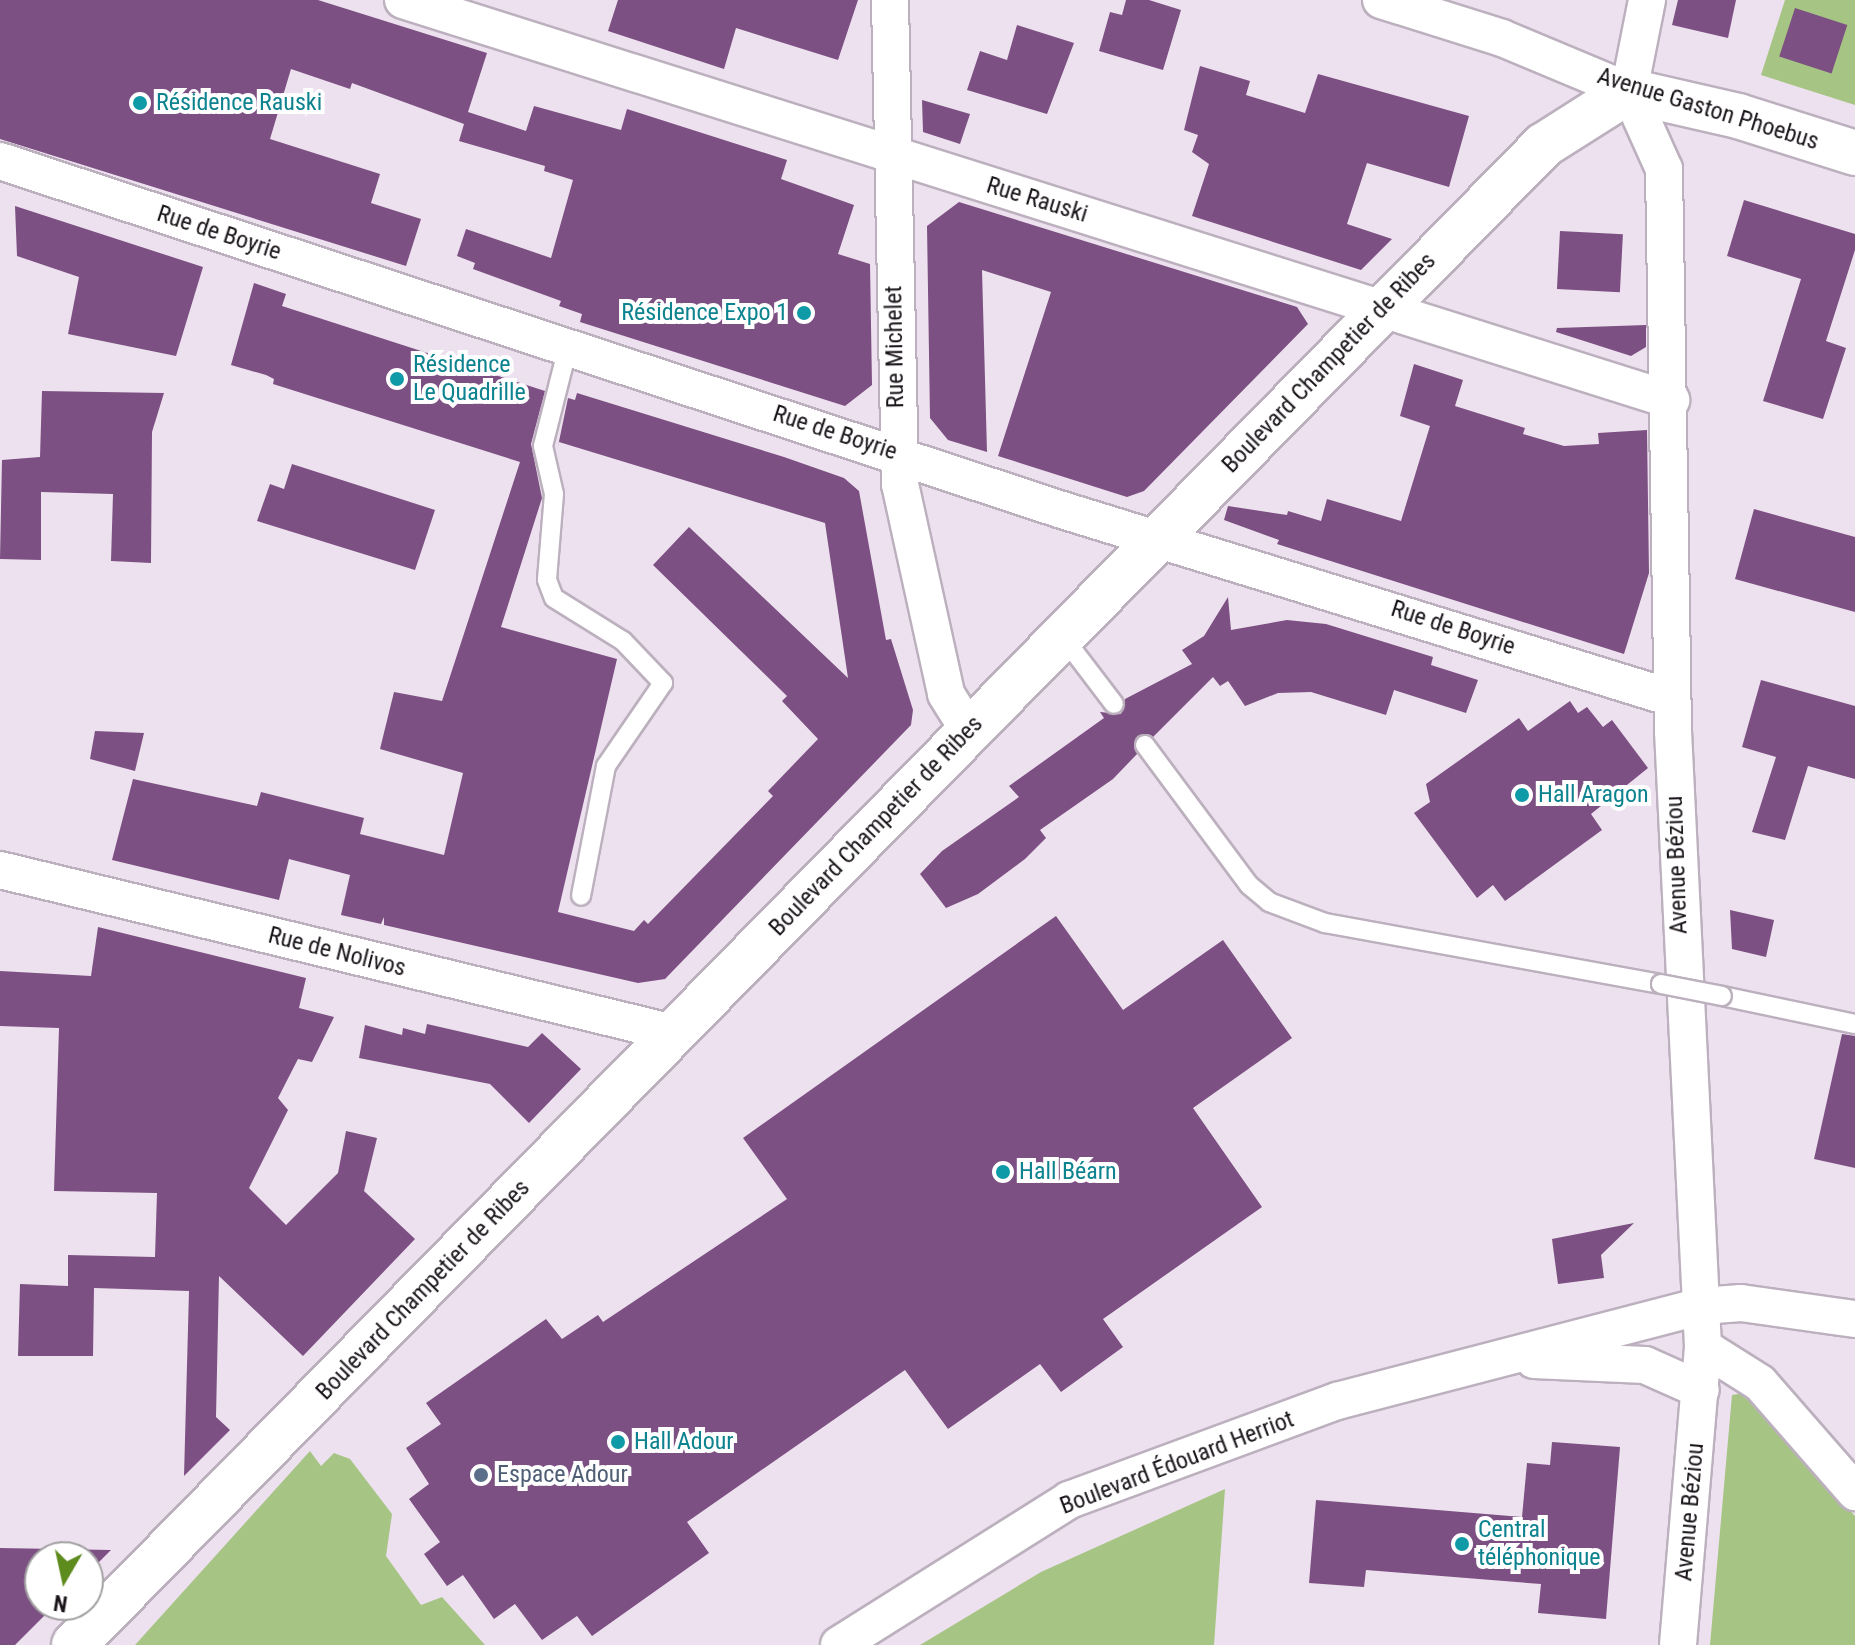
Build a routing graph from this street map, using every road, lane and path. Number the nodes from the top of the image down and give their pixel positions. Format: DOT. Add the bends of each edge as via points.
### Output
graph roads {
  1 [pos="403,0"];
  2 [pos="890,0"];
  3 [pos="1381,0"];
  4 [pos="1647,0"];
  5 [pos="1629,91"];
  6 [pos="1855,153"];
  7 [pos="893,155"];
  8 [pos="0,161"];
  9 [pos="1382,308"];
  10 [pos="568,347"];
  11 [pos="1671,400"];
  12 [pos="897,452"];
  13 [pos="1159,538"];
  14 [pos="1062,636"];
  15 [pos="1672,698"];
  16 [pos="1114,704"];
  17 [pos="969,731"];
  18 [pos="1145,745"];
  19 [pos="0,870"];
  20 [pos="581,896"];
  21 [pos="1855,1024"];
  22 [pos="674,1033"];
  23 [pos="1701,1306"];
  24 [pos="1855,1319"];
  25 [pos="1703,1347"];
  26 [pos="1497,1359"];
  27 [pos="1701,1390"];
  28 [pos="1855,1492"];
  29 [pos="138,1581"];
  30 [pos="74,1645"];
  31 [pos="106,1645"];
  32 [pos="839,1645"];
  33 [pos="1678,1645"];
  1 -- 7 [label="street, Rue Rauski"];
  2 -- 7 [label="street, Rue Michelet"];
  3 -- 5 [label="street, Avenue Gaston Phoebus" via="1502,38"];
  4 -- 5 [label="street"];
  5 -- 6 [label="main road, Avenue Gaston Phoebus" via="1710,109"];
  5 -- 9 [label="main road, Boulevard Champetier de Ribes" via="1544,145"];
  5 -- 11 [label="street, Avenue Béziou" via="1664,169"];
  7 -- 9 [label="street, Rue Rauski"];
  7 -- 12 [label="street, Rue Michelet"];
  8 -- 10 [label="street, Rue de Boyrie"];
  9 -- 11 [label="street, Rue Rauski"];
  9 -- 13 [label="main road, Boulevard Champetier de Ribes"];
  10 -- 12 [label="street, Rue de Boyrie"];
  10 -- 20 [label="lane" via="543,446 554,494 547,580 562,605 623,641 663,683 606,766"];
  11 -- 15 [label="street, Avenue Béziou"];
  12 -- 13 [label="street, Rue de Boyrie"];
  12 -- 17 [label="street, Rue Michelet" via="907,529 946,694"];
  13 -- 14 [label="main road, Boulevard Champetier de Ribes"];
  13 -- 15 [label="street, Rue de Boyrie"];
  14 -- 16 [label="lane"];
  14 -- 17 [label="main road, Boulevard Champetier de Ribes"];
  15 -- 23 [label="street, Avenue Béziou"];
  17 -- 22 [label="main road, Boulevard Champetier de Ribes"];
  18 -- 21 [label="lane, bridge" via="1249,885 1269,902 1325,923"];
  19 -- 22 [label="street, Rue de Nolivos"];
  22 -- 29 [label="main road, Boulevard Champetier de Ribes"];
  23 -- 24 [label="street, Boulevard Édouard Herriot" via="1741,1303"];
  23 -- 25 [label="street, Avenue Béziou"];
  23 -- 26 [label="street, Boulevard Édouard Herriot"];
  25 -- 27 [label="street, Avenue Béziou"];
  25 -- 28 [label="street" via="1760,1383"];
  26 -- 27 [label="street, Boulevard Édouard Herriot" via="1645,1365"];
  26 -- 32 [label="street, Boulevard Édouard Herriot" via="1337,1401 1069,1500"];
  27 -- 33 [label="street, Avenue Béziou"];
  29 -- 30 [label="main road, Boulevard Champetier de Ribes"];
  29 -- 31 [label="main road, Boulevard Champetier de Ribes"];
}
